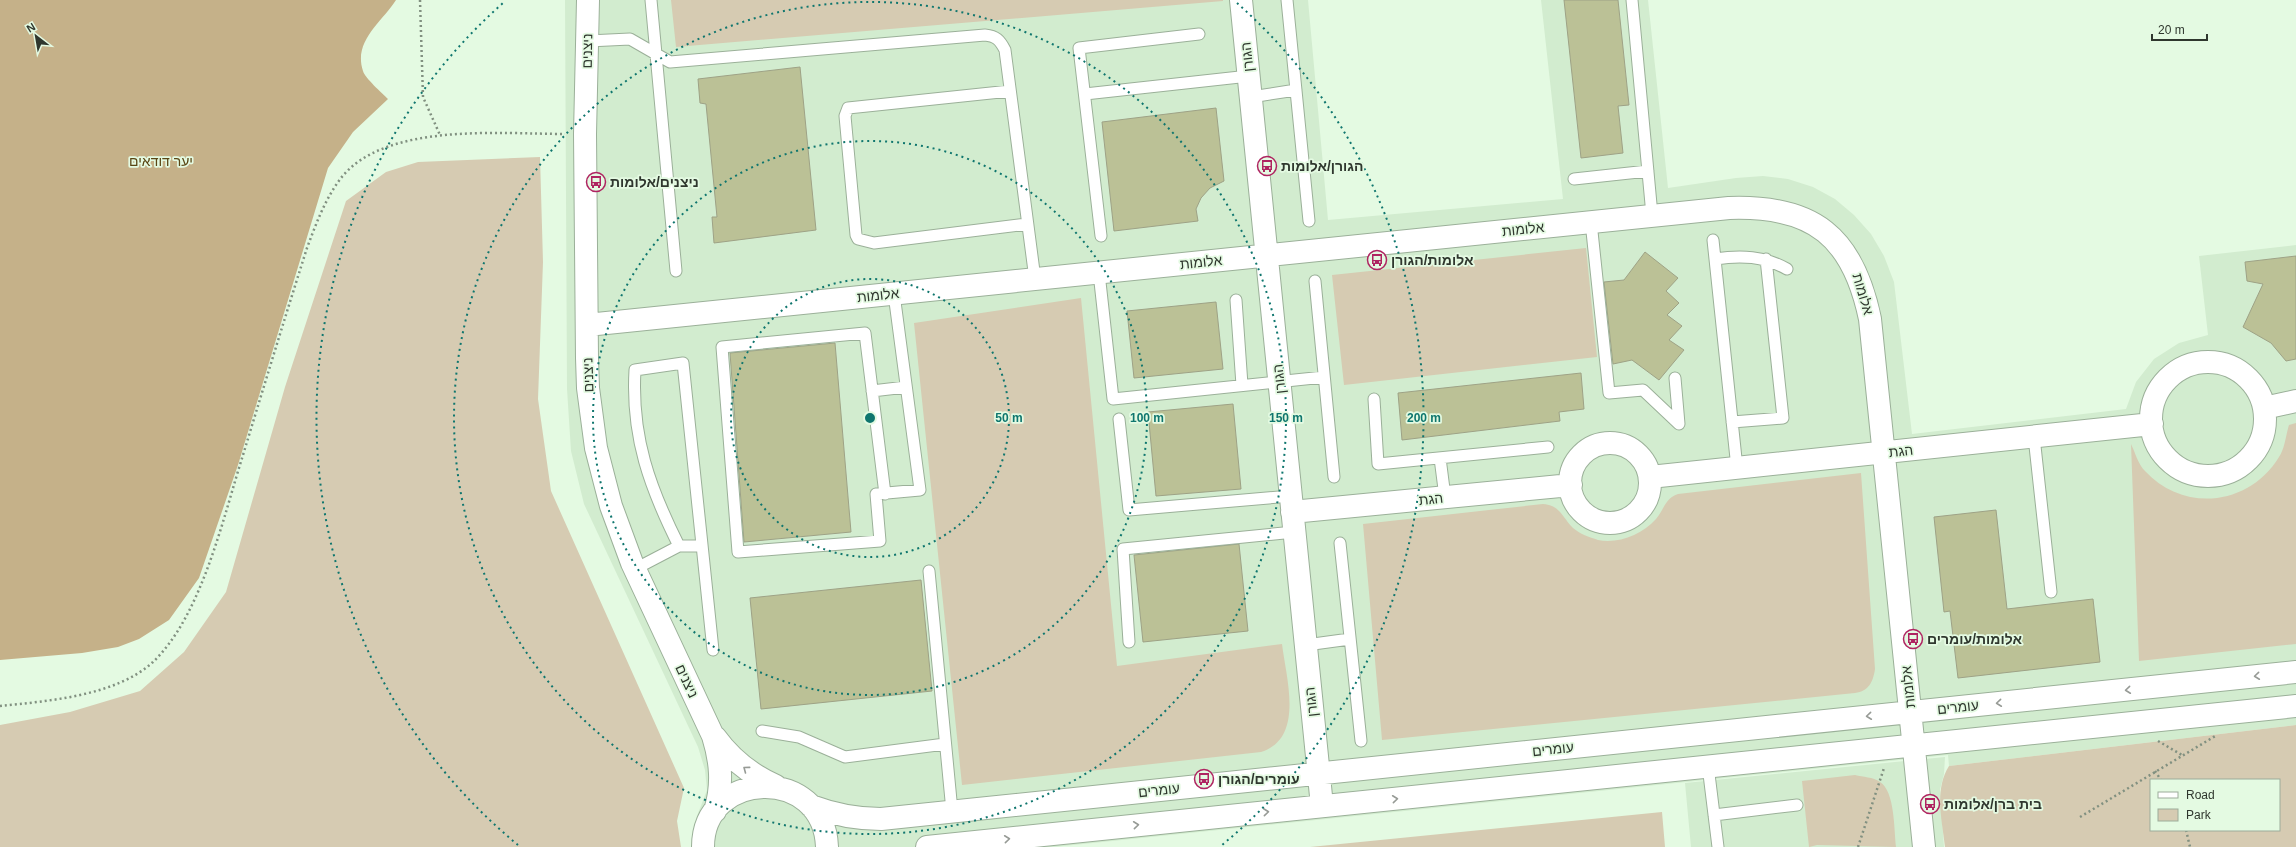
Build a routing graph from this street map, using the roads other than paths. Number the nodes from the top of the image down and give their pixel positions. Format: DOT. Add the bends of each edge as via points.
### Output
graph roads {
  1 [pos="588,0"];
  2 [pos="651,0"];
  3 [pos="1242,0"];
  4 [pos="1287,0"];
  5 [pos="1632,0"];
  6 [pos="1199,34"];
  7 [pos="588,41"];
  8 [pos="656,53"];
  9 [pos="1249,76"];
  10 [pos="1010,90"];
  11 [pos="1296,90"];
  12 [pos="1085,94"];
  13 [pos="1251,97"];
  14 [pos="1648,171"];
  15 [pos="1574,179"];
  16 [pos="1652,216"];
  17 [pos="1309,221"];
  18 [pos="1591,222"];
  19 [pos="1027,224"];
  20 [pos="1101,236"];
  21 [pos="1713,240"];
  22 [pos="1267,256"];
  23 [pos="1715,259"];
  24 [pos="1766,259"];
  25 [pos="1787,269"];
  26 [pos="676,271"];
  27 [pos="1099,272"];
  28 [pos="1035,279"];
  29 [pos="1315,282"];
  30 [pos="894,294"];
  31 [pos="1236,300"];
  32 [pos="587,325"];
  33 [pos="1324,377"];
  34 [pos="1675,378"];
  35 [pos="1280,382"];
  36 [pos="1242,385"];
  37 [pos="906,387"];
  38 [pos="872,391"];
  39 [pos="1374,399"];
  40 [pos="2296,401"];
  41 [pos="2264,408"];
  42 [pos="1119,419"];
  43 [pos="1732,422"];
  44 [pos="2152,424"];
  45 [pos="2034,437"];
  46 [pos="1548,447"];
  47 [pos="1884,453"];
  48 [pos="1440,458"];
  49 [pos="1737,468"];
  50 [pos="1334,477"];
  51 [pos="1650,477"];
  52 [pos="1571,485"];
  53 [pos="885,494"];
  54 [pos="1444,497"];
  55 [pos="1293,513"];
  56 [pos="1340,543"];
  57 [pos="680,546"];
  58 [pos="702,546"];
  59 [pos="635,569"];
  60 [pos="929,571"];
  61 [pos="2051,592"];
  62 [pos="1350,639"];
  63 [pos="1129,642"];
  64 [pos="1306,645"];
  65 [pos="713,650"];
  66 [pos="2296,672"];
  67 [pos="2296,706"];
  68 [pos="1911,712"];
  69 [pos="709,727"];
  70 [pos="762,731"];
  71 [pos="1361,741"];
  72 [pos="945,744"];
  73 [pos="1915,745"];
  74 [pos="1708,766"];
  75 [pos="1319,773"];
  76 [pos="780,788"];
  77 [pos="1797,805"];
  78 [pos="811,806"];
  79 [pos="1322,806"];
  80 [pos="715,811"];
  81 [pos="952,811"];
  82 [pos="1714,815"];
  83 [pos="703,847"];
  84 [pos="827,847"];
  85 [pos="926,847"];
  86 [pos="1718,847"];
  87 [pos="1924,847"];
  1 -- 7 [label="street, ניצנים"];
  2 -- 8 [label="lane"];
  3 -- 9 [label="street, הגורן"];
  4 -- 11 [label="lane"];
  5 -- 14 [label="lane"];
  6 -- 12 [label="lane" via="1080,48"];
  7 -- 8 [label="lane" via="630,39"];
  7 -- 32 [label="street, ניצנים" via="585,134"];
  8 -- 10 [label="lane" via="670,62 994,36 1005,50"];
  8 -- 26 [label="lane"];
  9 -- 12 [label="lane"];
  9 -- 13 [label="street, הגורן"];
  10 -- 19 [label="lane"];
  10 -- 19 [label="lane" via="848,108 845,116 856,235 858,239 874,243"];
  11 -- 13 [label="lane"];
  11 -- 17 [label="lane"];
  12 -- 20 [label="lane"];
  13 -- 22 [label="street, הגורן"];
  14 -- 15 [label="lane"];
  14 -- 16 [label="lane"];
  16 -- 18 [label="street, אלומות"];
  16 -- 47 [label="street, אלומות" via="1729,208 1755,207 1780,210 1802,217 1822,229 1840,245 1854,265 1869,312"];
  18 -- 22 [label="street, אלומות"];
  18 -- 34 [label="lane" via="1609,393 1643,390 1679,424"];
  19 -- 28 [label="lane"];
  21 -- 23 [label="lane"];
  22 -- 27 [label="street, אלומות"];
  22 -- 35 [label="street, הגורן"];
  23 -- 24 [label="lane" via="1744,256"];
  23 -- 43 [label="lane"];
  24 -- 25 [label="lane"];
  24 -- 43 [label="lane" via="1783,418"];
  27 -- 28 [label="street, אלומות"];
  27 -- 36 [label="lane" via="1113,399"];
  28 -- 30 [label="street, אלומות"];
  29 -- 33 [label="lane"];
  30 -- 32 [label="street, אלומות"];
  30 -- 37 [label="lane"];
  31 -- 36 [label="lane"];
  32 -- 59 [label="street, ניצנים" via="588,388 596,448 611,506"];
  33 -- 35 [label="lane"];
  33 -- 50 [label="lane"];
  35 -- 36 [label="lane"];
  35 -- 55 [label="street, הגורן"];
  37 -- 38 [label="lane"];
  37 -- 53 [label="lane" via="920,490"];
  38 -- 53 [label="lane"];
  38 -- 53 [label="lane" via="865,333 722,347 738,552 880,541 876,494"];
  39 -- 48 [label="lane" via="1378,464"];
  40 -- 41 [label="street"];
  41 -- 44 [label="street" via="2257,390 2242,373 2222,364 2200,363 2179,370 2162,386 2153,405"];
  41 -- 44 [label="street" via="2263,433 2254,452 2237,468 2216,475 2194,474 2174,465 2159,448"];
  42 -- 55 [label="lane" via="1128,510"];
  43 -- 49 [label="lane"];
  44 -- 45 [label="street, הגת"];
  45 -- 47 [label="street, הגת"];
  45 -- 61 [label="lane"];
  46 -- 48 [label="lane"];
  47 -- 49 [label="street, הגת"];
  47 -- 68 [label="street, אלומות"];
  48 -- 54 [label="lane"];
  49 -- 51 [label="street, הגת"];
  51 -- 52 [label="street" via="1645,462 1634,450 1620,444 1605,443 1590,448 1578,459 1572,473"];
  51 -- 52 [label="street" via="1649,492 1643,506 1631,517 1616,522 1600,521 1587,515 1576,503"];
  52 -- 54 [label="street, הגת"];
  54 -- 55 [label="street, הגת"];
  55 -- 63 [label="lane" via="1123,549"];
  55 -- 64 [label="street, הגורן"];
  56 -- 62 [label="lane"];
  57 -- 58 [label="lane"];
  57 -- 58 [label="lane" via="658,503 643,459 634,415 634,393 635,370 683,363"];
  57 -- 59 [label="lane"];
  58 -- 65 [label="lane"];
  59 -- 69 [label="street, ניצנים"];
  60 -- 72 [label="lane"];
  62 -- 64 [label="lane"];
  62 -- 71 [label="lane"];
  64 -- 75 [label="street, הגורן"];
  66 -- 68 [label="street, עומרים, one-way"];
  67 -- 73 [label="street"];
  68 -- 73 [label="street, אלומות"];
  68 -- 75 [label="street, עומרים, one-way"];
  76 -- 69 [label="street, ניצנים, one-way" via="754,775 736,760 721,745"];
  69 -- 80 [label="street, ניצנים" via="721,776"];
  70 -- 72 [label="lane" via="799,738 845,757"];
  72 -- 81 [label="lane"];
  73 -- 74 [label="street"];
  73 -- 87 [label="street, אלומות"];
  79 -- 74 [label="street, one-way"];
  74 -- 82 [label="lane"];
  75 -- 79 [label="street, הגורן"];
  75 -- 81 [label="street, עומרים"];
  76 -- 78 [label="street, ניצנים" via="802,798"];
  76 -- 80 [label="street" via="756,786 733,795"];
  77 -- 82 [label="lane"];
  78 -- 81 [label="street, עומרים" via="839,816 858,819"];
  78 -- 84 [label="street" via="824,827"];
  85 -- 79 [label="street, one-way"];
  80 -- 83 [label="street" via="705,833"];
  82 -- 86 [label="lane"];
}
